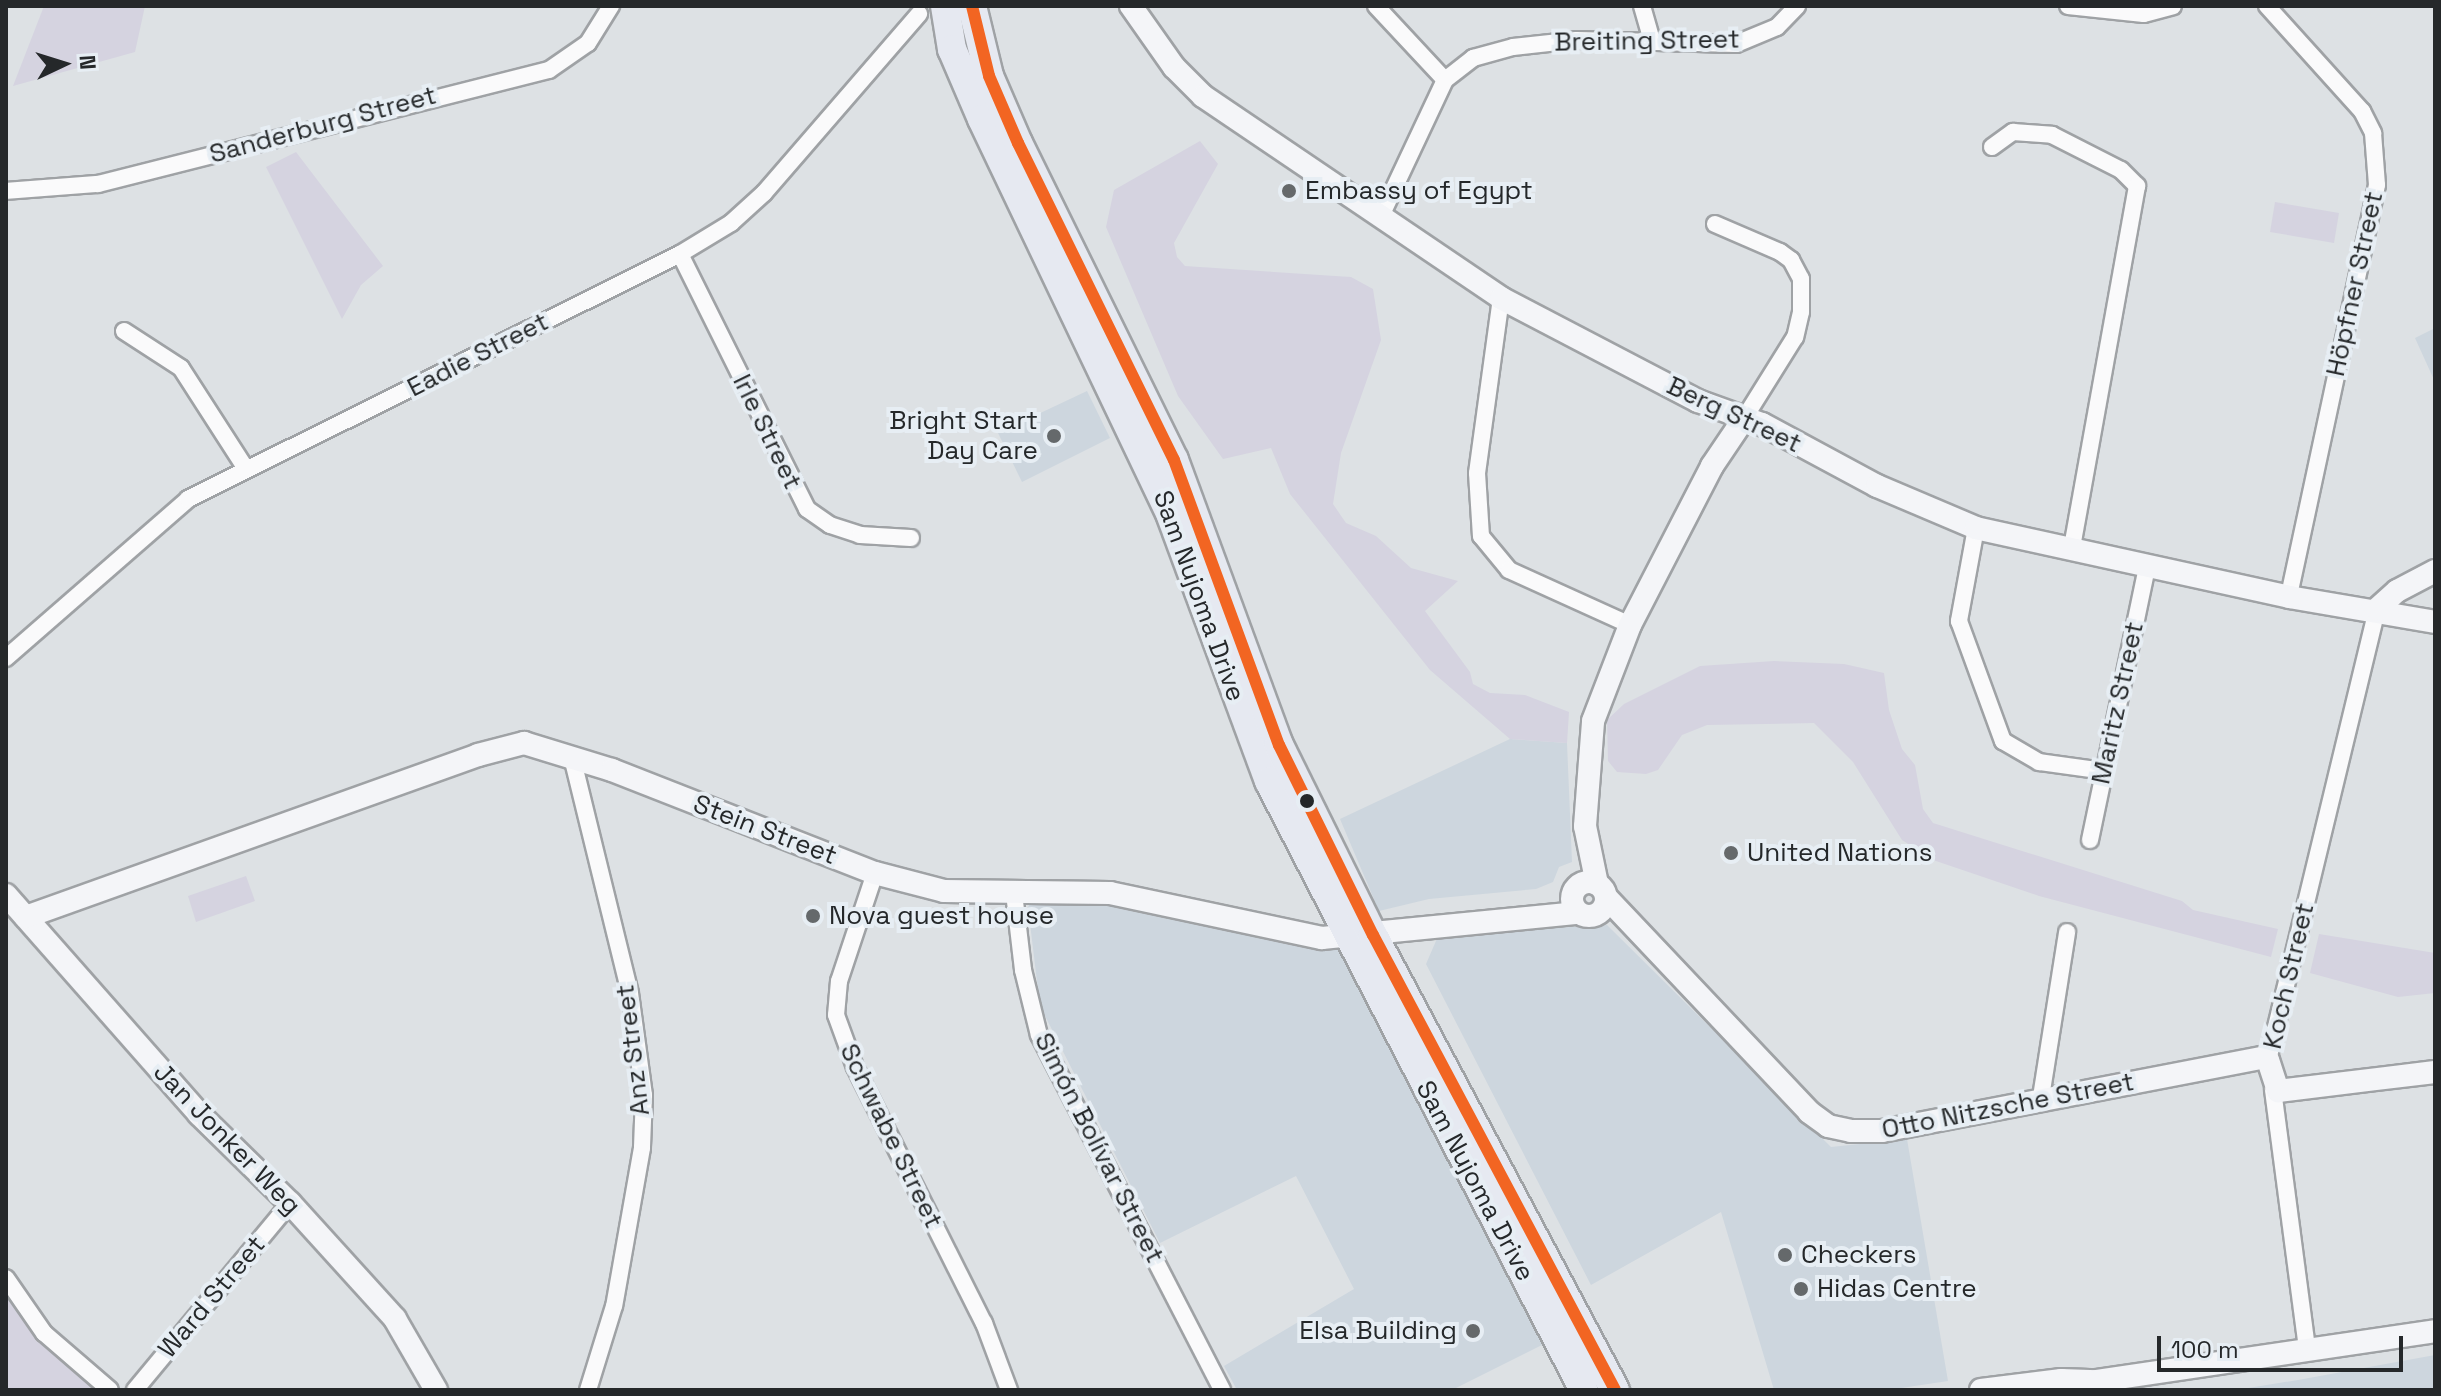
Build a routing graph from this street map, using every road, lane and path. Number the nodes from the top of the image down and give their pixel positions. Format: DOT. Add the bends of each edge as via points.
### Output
graph roads {
  1 [pos="611,6"];
  2 [pos="1131,6"];
  3 [pos="1376,6"];
  4 [pos="1642,6"];
  5 [pos="1797,6"];
  6 [pos="2068,6"];
  7 [pos="2173,6"];
  8 [pos="2267,6"];
  9 [pos="942,8"];
  10 [pos="1652,40"];
  11 [pos="1445,80"];
  12 [pos="1992,147"];
  13 [pos="6,191"];
  14 [pos="1381,216"];
  15 [pos="1715,224"];
  16 [pos="680,254"];
  17 [pos="1501,298"];
  18 [pos="124,331"];
  19 [pos="1745,417"];
  20 [pos="246,469"];
  21 [pos="1976,528"];
  22 [pos="911,538"];
  23 [pos="2072,549"];
  24 [pos="2147,566"];
  25 [pos="2435,571"];
  26 [pos="2289,597"];
  27 [pos="2377,609"];
  28 [pos="2435,622"];
  29 [pos="1630,625"];
  30 [pos="6,658"];
  31 [pos="572,757"];
  32 [pos="2104,771"];
  33 [pos="2090,840"];
  34 [pos="875,873"];
  35 [pos="1014,893"];
  36 [pos="6,895"];
  37 [pos="1589,897"];
  38 [pos="26,917"];
  39 [pos="2067,932"];
  40 [pos="1360,937"];
  41 [pos="2268,1060"];
  42 [pos="2435,1072"];
  43 [pos="2273,1090"];
  44 [pos="2041,1097"];
  45 [pos="290,1203"];
  46 [pos="6,1278"];
  47 [pos="2435,1331"];
  48 [pos="2307,1347"];
  49 [pos="2085,1386"];
  50 [pos="110,1390"];
  51 [pos="135,1390"];
  52 [pos="436,1390"];
  53 [pos="588,1390"];
  54 [pos="1009,1390"];
  55 [pos="1222,1390"];
  56 [pos="1584,1390"];
  57 [pos="1615,1390"];
  58 [pos="1981,1390"];
  1 -- 13 [label="street, Sanderburg Street" via="588,43 549,70 98,184"];
  2 -- 14 [label="street, Berg Street" via="1174,67 1203,96"];
  3 -- 11 [label="street"];
  4 -- 10 [label="street"];
  5 -- 10 [label="street, Breiting Street" via="1777,27 1736,44"];
  6 -- 7 [label="street" via="2144,14"];
  8 -- 26 [label="street, Höpfner Street" via="2362,111 2373,133 2377,185"];
  9 -- 16 [label="street, Eadie Street" via="764,193 731,223"];
  9 -- 40 [label="highway, Sam Nujoma Drive" via="952,49 982,119 1166,504 1255,752"];
  10 -- 11 [label="street, Breiting Street" via="1513,47 1473,58"];
  11 -- 14 [label="street, Breiting Street"];
  12 -- 23 [label="street" via="2013,132 2052,135 2121,170 2137,186"];
  14 -- 17 [label="street, Berg Street"];
  15 -- 19 [label="street" via="1780,252 1801,279 1795,337"];
  16 -- 20 [label="street, Eadie Street"];
  16 -- 22 [label="street, Irle Street" via="807,509 844,531"];
  17 -- 19 [label="street, Berg Street" via="1698,401"];
  17 -- 29 [label="street" via="1477,473 1481,536 1509,570"];
  18 -- 20 [label="street" via="177,363"];
  19 -- 21 [label="street, Berg Street" via="1877,486"];
  19 -- 29 [label="street" via="1712,466"];
  20 -- 30 [label="street, Eadie Street" via="163,517"];
  21 -- 23 [label="street, Berg Street"];
  21 -- 32 [label="street" via="1959,621 2003,741 2039,762"];
  23 -- 24 [label="street, Berg Street"];
  24 -- 26 [label="street, Berg Street"];
  24 -- 32 [label="street, Maritz Street"];
  25 -- 27 [label="street" via="2397,591"];
  26 -- 27 [label="street, Berg Street"];
  27 -- 28 [label="street, Berg Street"];
  27 -- 41 [label="street, Koch Street"];
  29 -- 37 [label="street" via="1590,734"];
  31 -- 34 [label="street, Stein Street"];
  31 -- 38 [label="street, Stein Street" via="524,743 511,745"];
  31 -- 53 [label="street, Anz Street" via="630,993 644,1095 642,1148 614,1306"];
  32 -- 33 [label="street, Maritz Street"];
  34 -- 35 [label="street, Stein Street" via="944,891"];
  34 -- 54 [label="street, Schwabe Street" via="839,981 836,1015 855,1067 972,1298"];
  35 -- 40 [label="street, Stein Street" via="1110,893 1289,934"];
  35 -- 55 [label="street, Simón Bolívar Street" via="1023,970 1039,1035"];
  36 -- 38 [label="street, Jan Jonker Weg"];
  37 -- 40 [label="street, Stein Street" via="1532,917"];
  37 -- 44 [label="street, Otto Nitzsche Street" via="1637,930 1783,1086 1828,1126 1882,1131"];
  38 -- 45 [label="street, Jan Jonker Weg" via="199,1114"];
  39 -- 44 [label="street"];
  40 -- 56 [label="highway, Sam Nujoma Drive"];
  40 -- 57 [label="highway, Sam Nujoma Drive"];
  41 -- 43 [label="street, Koch Street"];
  41 -- 44 [label="street, Otto Nitzsche Street"];
  42 -- 43 [label="street"];
  43 -- 48 [label="street, Koch Street"];
  45 -- 51 [label="street, Ward Street"];
  45 -- 52 [label="street, Jan Jonker Weg" via="395,1319"];
  46 -- 50 [label="street" via="44,1333"];
  47 -- 48 [label="street"];
  48 -- 49 [label="street"];
  49 -- 58 [label="street" via="2061,1380"];
}
